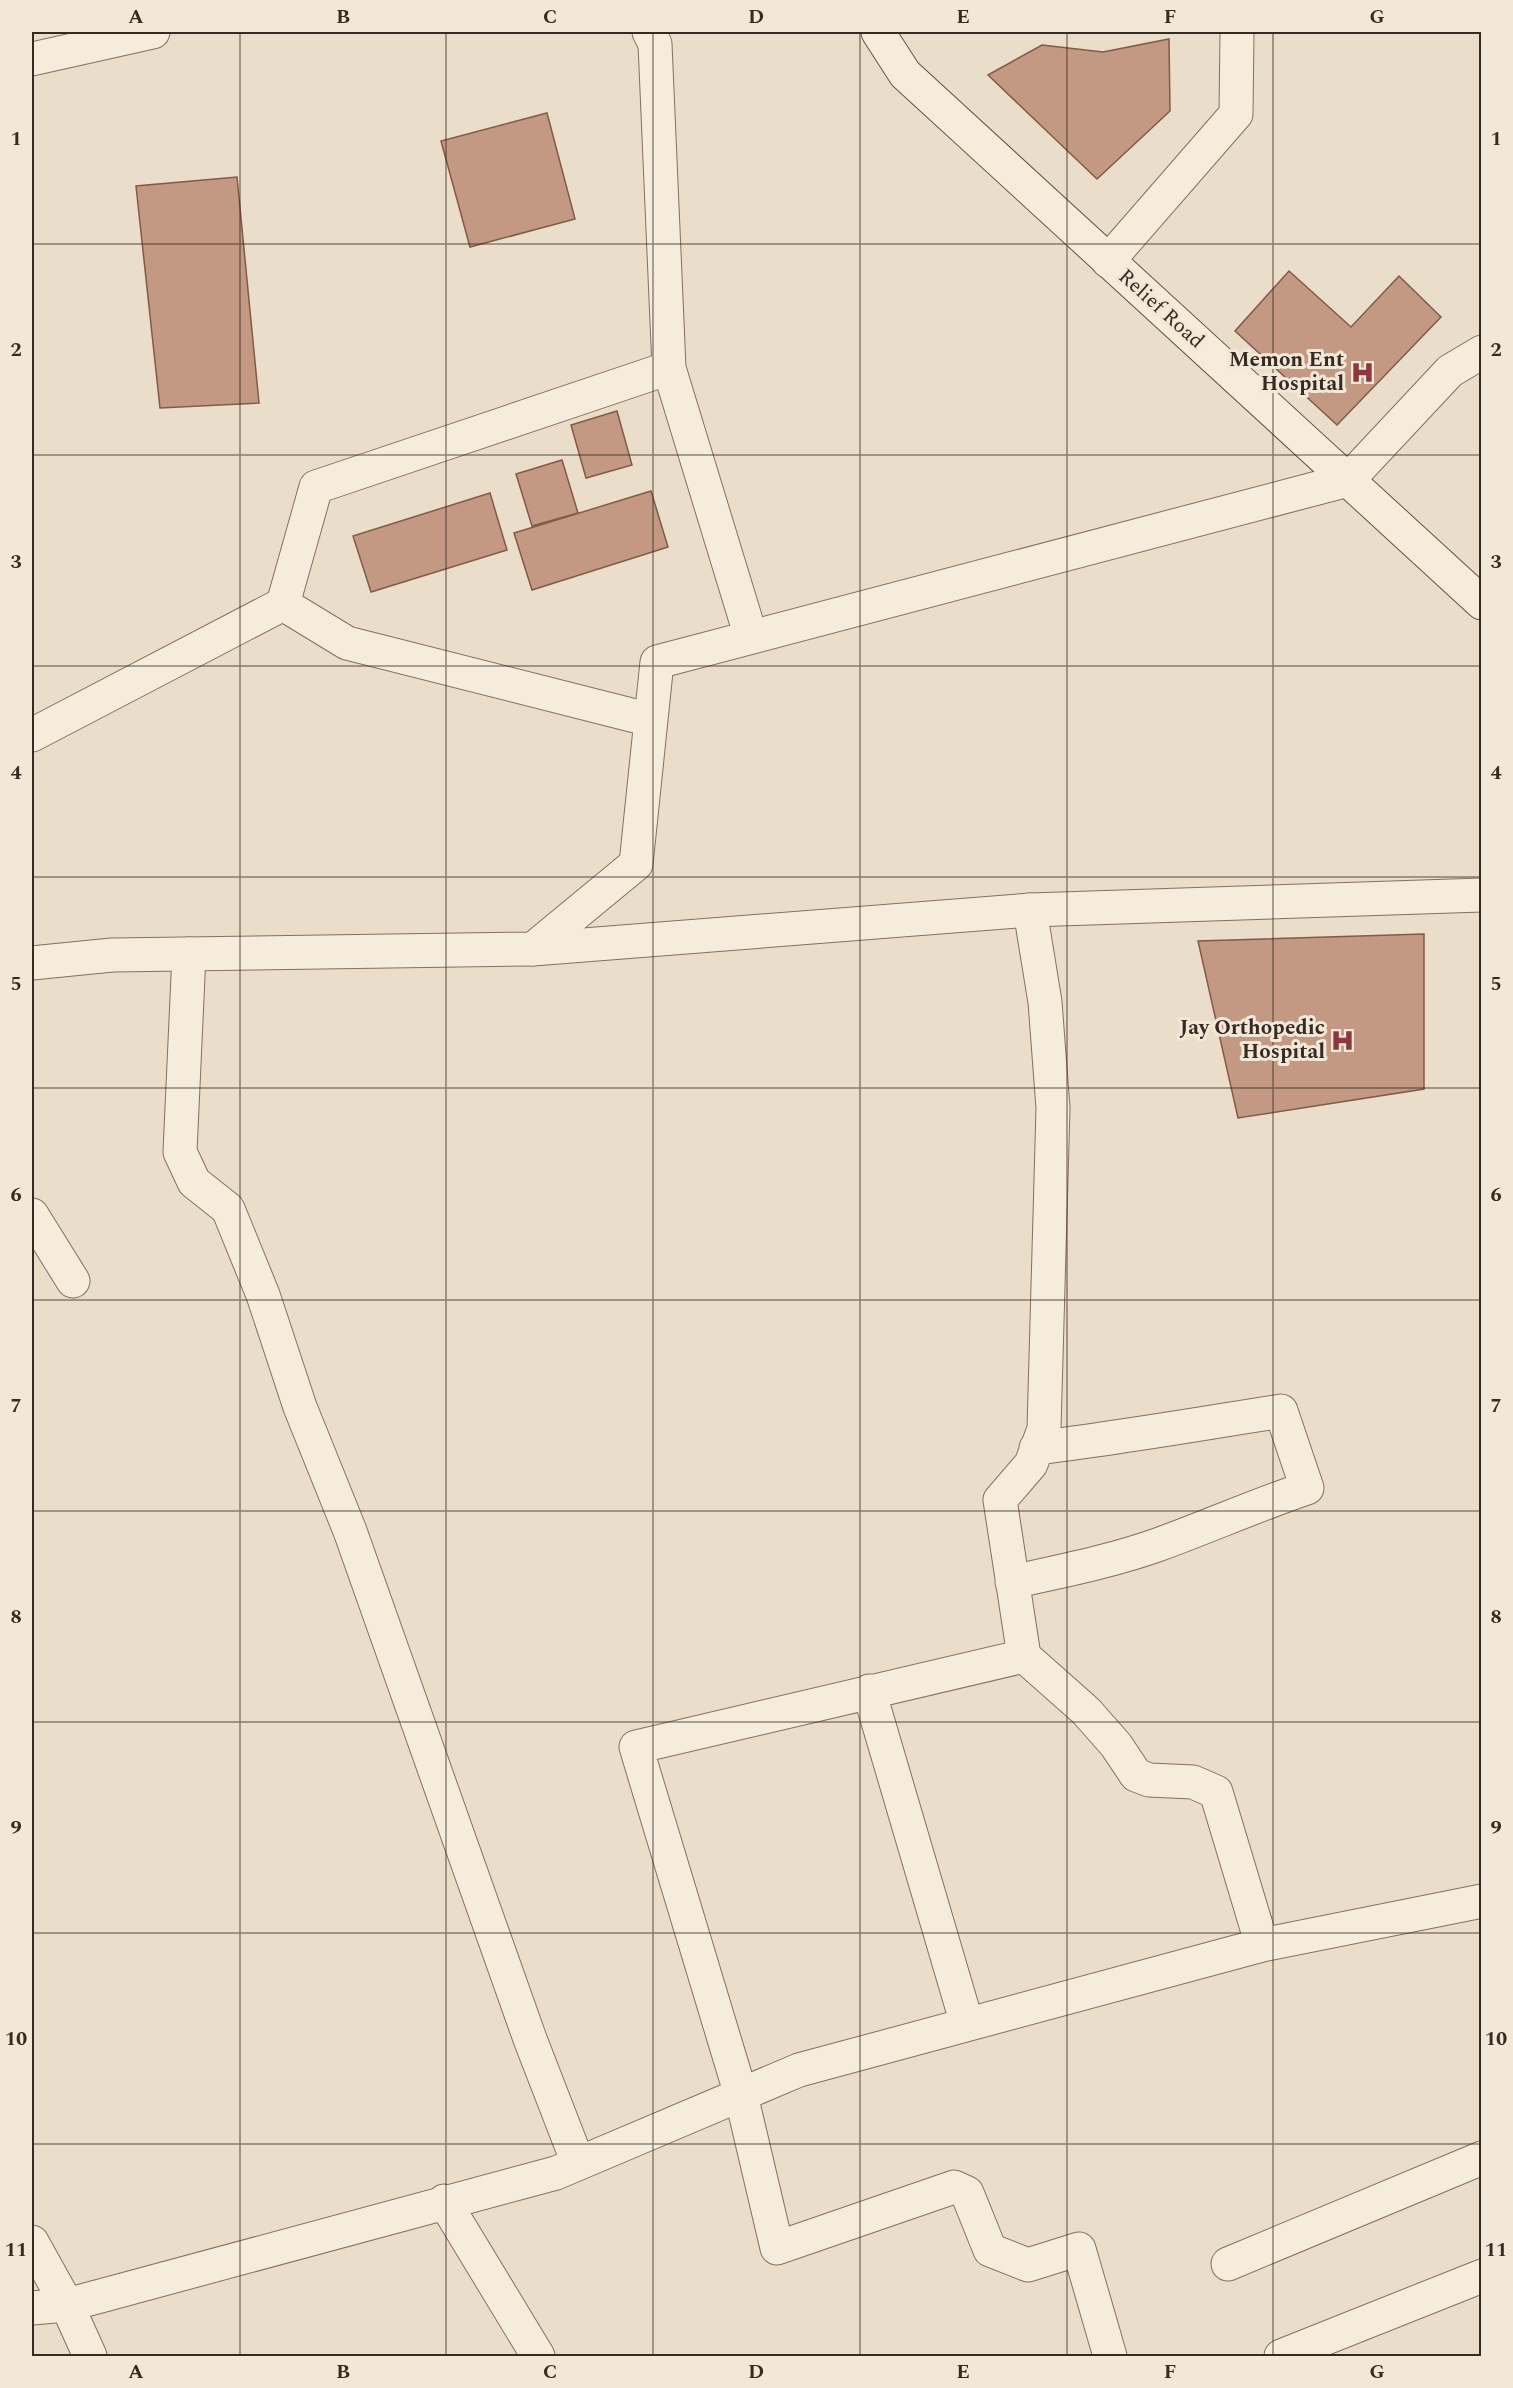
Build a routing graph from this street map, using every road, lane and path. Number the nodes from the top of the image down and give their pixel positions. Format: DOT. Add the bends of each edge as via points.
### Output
graph roads {
  1 [pos="153,32"];
  2 [pos="649,32"];
  3 [pos="878,32"];
  4 [pos="1237,32"];
  5 [pos="32,59"];
  6 [pos="1108,261"];
  7 [pos="1482,352"];
  8 [pos="669,368"];
  9 [pos="1348,480"];
  10 [pos="1482,603"];
  11 [pos="283,604"];
  12 [pos="752,637"];
  13 [pos="651,720"];
  14 [pos="32,735"];
  15 [pos="1482,895"];
  16 [pos="1030,910"];
  17 [pos="533,949"];
  18 [pos="189,954"];
  19 [pos="32,963"];
  20 [pos="32,1215"];
  21 [pos="73,1281"];
  22 [pos="1036,1448"];
  23 [pos="1012,1582"];
  24 [pos="1024,1656"];
  25 [pos="869,1691"];
  26 [pos="1482,1901"];
  27 [pos="1262,1945"];
  28 [pos="967,2024"];
  29 [pos="741,2095"];
  30 [pos="1482,2158"];
  31 [pos="578,2163"];
  32 [pos="444,2201"];
  33 [pos="32,2242"];
  34 [pos="1228,2264"];
  35 [pos="1482,2276"];
  36 [pos="67,2304"];
  37 [pos="32,2308"];
  38 [pos="90,2356"];
  39 [pos="538,2356"];
  40 [pos="1110,2356"];
  41 [pos="1281,2356"];
  1 -- 5 [label="street"];
  2 -- 8 [label="street" via="655,44"];
  3 -- 6 [label="street, Relief Road" via="904,74"];
  4 -- 6 [label="street" via="1236,114"];
  6 -- 9 [label="street, Relief Road"];
  7 -- 9 [label="street" via="1450,371"];
  8 -- 11 [label="street" via="316,487"];
  8 -- 12 [label="street"];
  9 -- 10 [label="street, Relief Road"];
  9 -- 12 [label="street"];
  11 -- 13 [label="street" via="346,643"];
  11 -- 14 [label="street"];
  12 -- 13 [label="street" via="657,662"];
  13 -- 17 [label="street" via="636,864"];
  15 -- 16 [label="street"];
  16 -- 17 [label="street"];
  16 -- 22 [label="street" via="1045,1002 1053,1108 1044,1429"];
  17 -- 18 [label="street"];
  18 -- 19 [label="street" via="112,955"];
  18 -- 31 [label="street" via="180,1152 195,1182 228,1209 263,1295 300,1407 350,1531 526,2028"];
  20 -- 21 [label="street"];
  22 -- 23 [label="street" via="1030,1464 1000,1500"];
  22 -- 23 [label="street" via="1281,1411 1307,1488 1235,1512 1159,1544"];
  23 -- 24 [label="street"];
  24 -- 25 [label="street"];
  24 -- 27 [label="street" via="1086,1711 1136,1775 1149,1780 1193,1782 1216,1792"];
  25 -- 28 [label="street"];
  25 -- 29 [label="street" via="636,1747"];
  26 -- 27 [label="street"];
  27 -- 28 [label="street"];
  28 -- 29 [label="street" via="799,2070"];
  29 -- 31 [label="street"];
  29 -- 40 [label="street" via="777,2248 954,2187 967,2193 990,2250 1028,2265 1079,2249"];
  30 -- 34 [label="street"];
  31 -- 32 [label="street" via="556,2173"];
  32 -- 36 [label="street"];
  32 -- 39 [label="street"];
  33 -- 36 [label="street"];
  35 -- 41 [label="street"];
  36 -- 37 [label="street"];
  36 -- 38 [label="street"];
}
